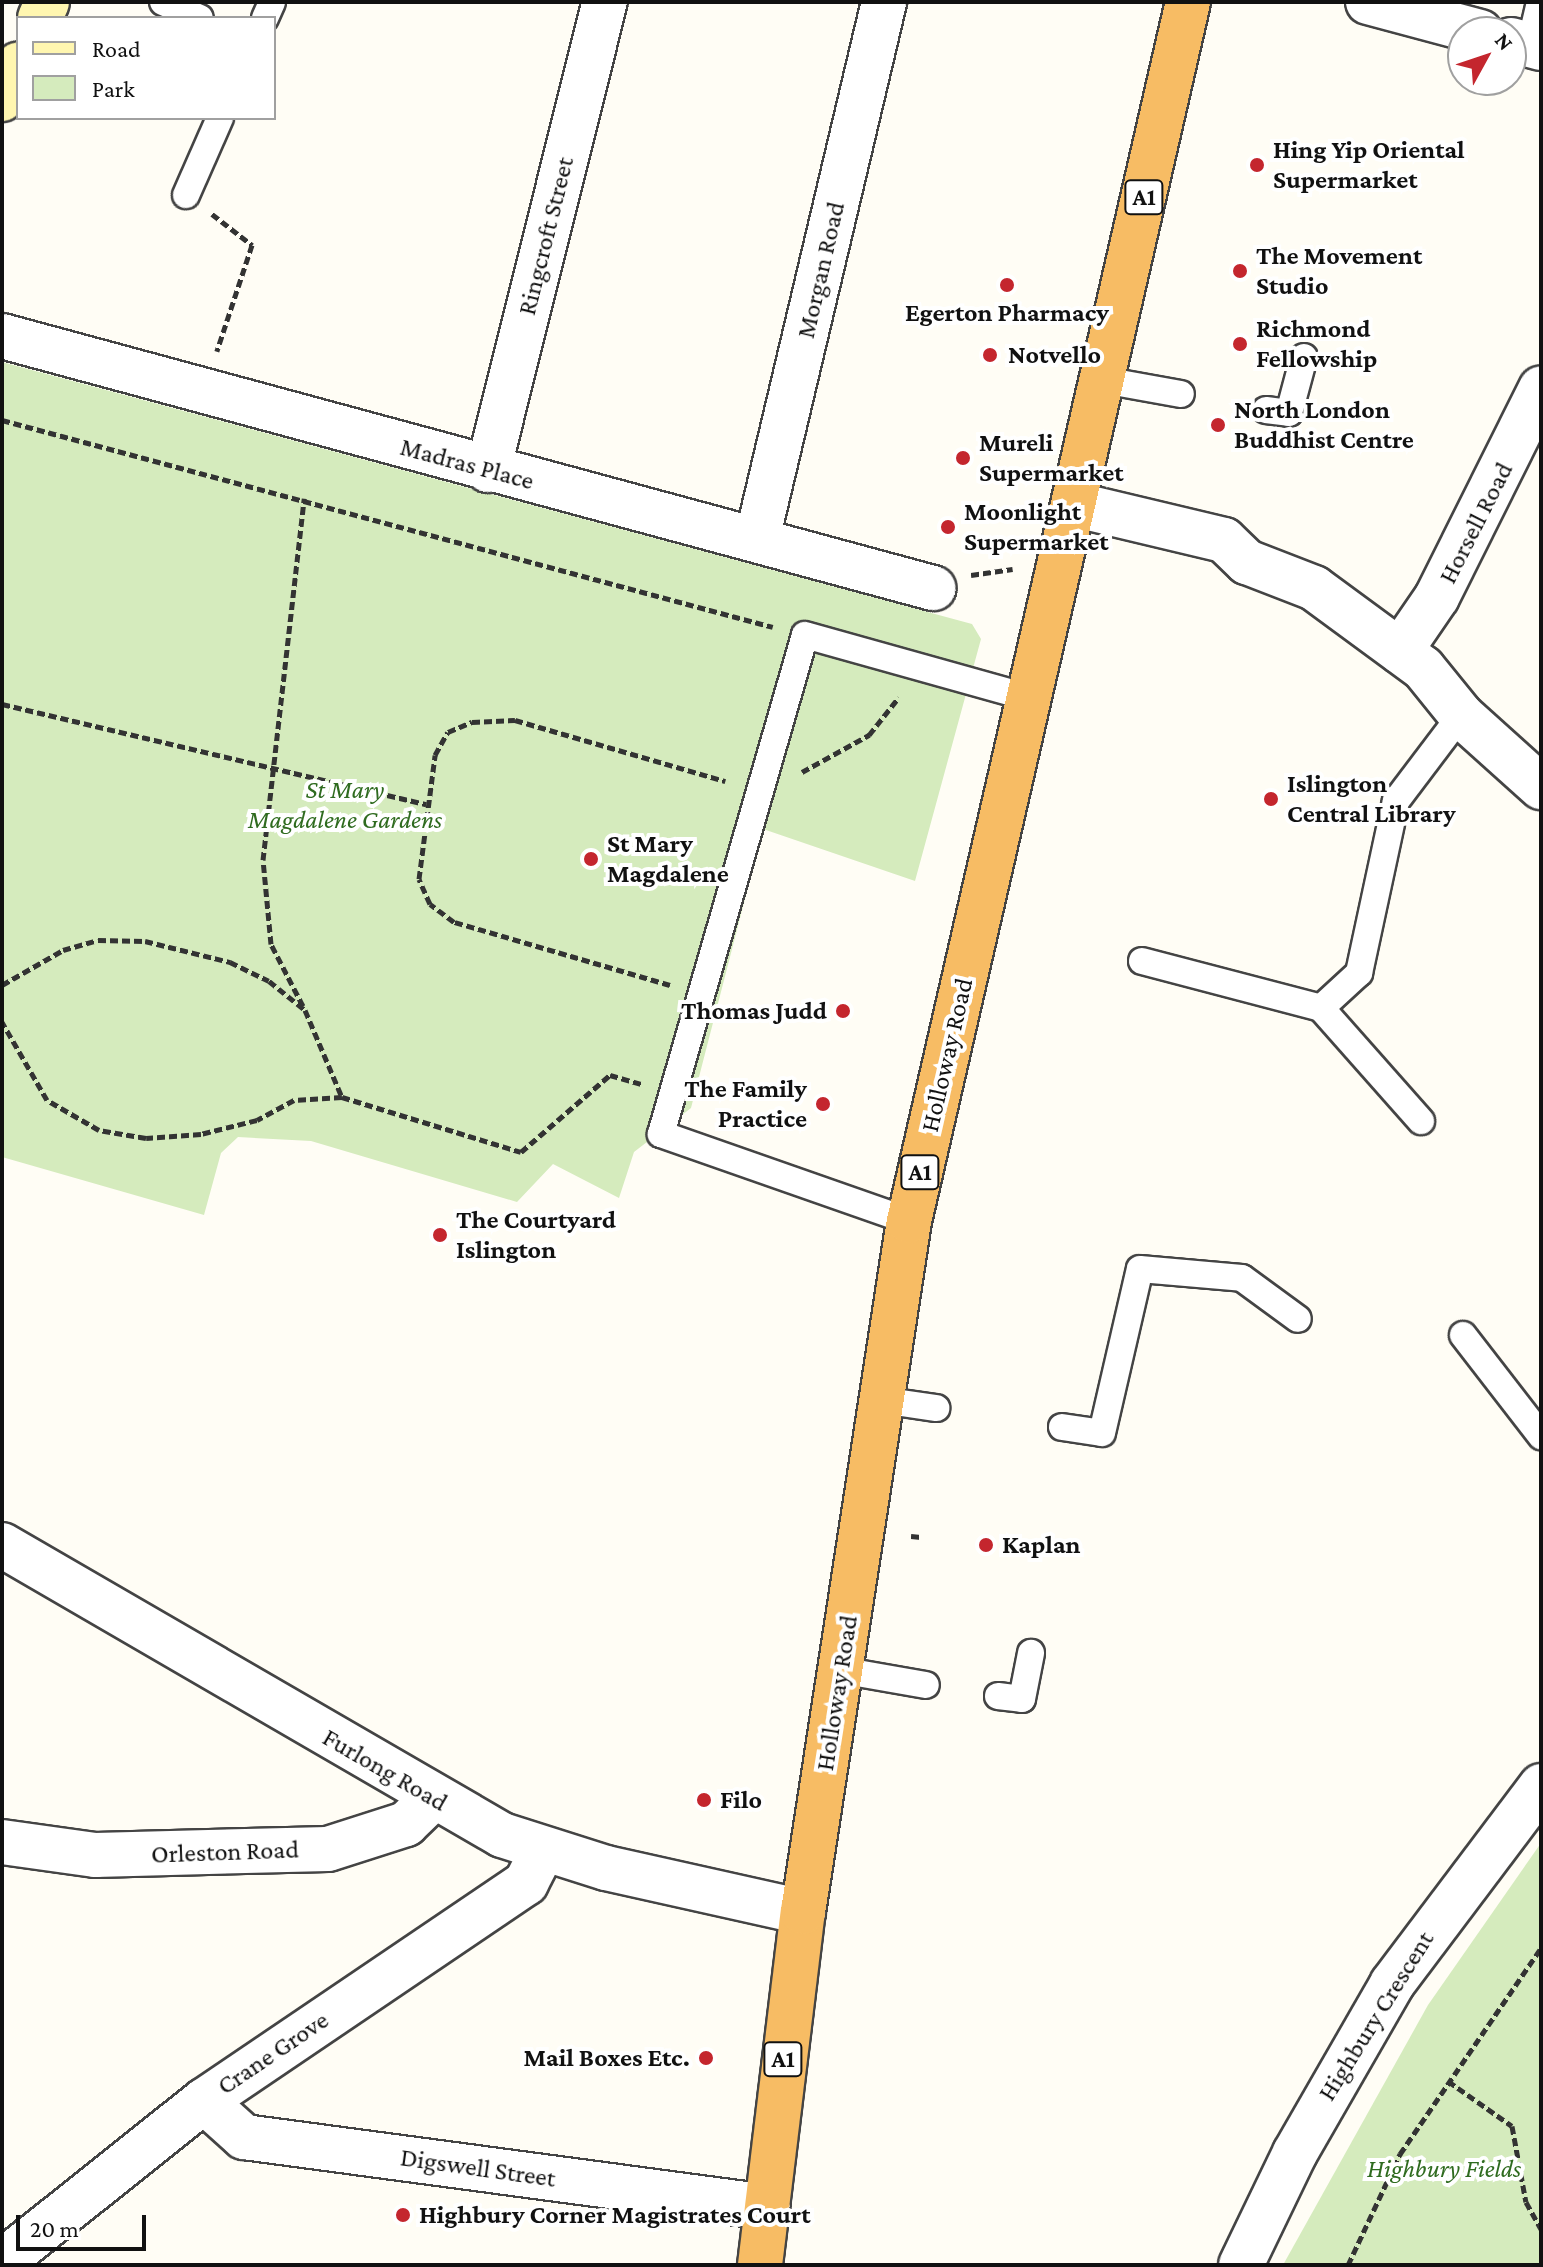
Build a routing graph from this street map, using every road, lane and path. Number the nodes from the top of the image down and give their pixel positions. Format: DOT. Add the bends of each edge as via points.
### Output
graph roads {
  1 [pos="163,2"];
  2 [pos="605,2"];
  3 [pos="884,2"];
  4 [pos="1188,2"];
  5 [pos="1368,2"];
  6 [pos="1540,2"];
  7 [pos="195,16"];
  8 [pos="1447,23"];
  9 [pos="1527,44"];
  10 [pos="16,69"];
  11 [pos="2,99"];
  12 [pos="219,120"];
  13 [pos="186,195"];
  14 [pos="2,336"];
  15 [pos="1304,357"];
  16 [pos="1103,380"];
  17 [pos="1541,388"];
  18 [pos="203,394"];
  19 [pos="1181,394"];
  20 [pos="1266,410"];
  21 [pos="2,420"];
  22 [pos="1530,443"];
  23 [pos="488,470"];
  24 [pos="304,498"];
  25 [pos="1077,505"];
  26 [pos="757,539"];
  27 [pos="933,588"];
  28 [pos="805,635"];
  29 [pos="1400,651"];
  30 [pos="910,664"];
  31 [pos="1031,698"];
  32 [pos="2,704"];
  33 [pos="1461,715"];
  34 [pos="274,768"];
  35 [pos="1541,787"];
  36 [pos="760,791"];
  37 [pos="426,804"];
  38 [pos="1142,961"];
  39 [pos="2,985"];
  40 [pos="702,994"];
  41 [pos="1321,1008"];
  42 [pos="305,1010"];
  43 [pos="2,1022"];
  44 [pos="673,1092"];
  45 [pos="342,1097"];
  46 [pos="1421,1121"];
  47 [pos="909,1221"];
  48 [pos="1298,1319"];
  49 [pos="1463,1335"];
  50 [pos="881,1400"];
  51 [pos="936,1408"];
  52 [pos="1062,1427"];
  53 [pos="1541,1436"];
  54 [pos="911,1536"];
  55 [pos="921,1537"];
  56 [pos="2,1545"];
  57 [pos="1031,1653"];
  58 [pos="840,1670"];
  59 [pos="926,1685"];
  60 [pos="998,1696"];
  61 [pos="1541,1786"];
  62 [pos="433,1798"];
  63 [pos="2,1842"];
  64 [pos="543,1850"];
  65 [pos="803,1912"];
  66 [pos="1541,1948"];
  67 [pos="1448,2081"];
  68 [pos="204,2101"];
  69 [pos="767,2207"];
  70 [pos="1541,2229"];
  71 [pos="2,2262"];
  72 [pos="760,2265"];
  73 [pos="1241,2265"];
  74 [pos="1348,2265"];
  1 -- 7 [label="lane"];
  2 -- 23 [label="street, Ringcroft Street"];
  3 -- 26 [label="street, Morgan Road"];
  4 -- 16 [label="highway, Holloway Road / A1"];
  5 -- 8 [label="street"];
  6 -- 9 [label="lane"];
  10 -- 11 [label="main road"];
  12 -- 13 [label="lane"];
  13 -- 18 [label="path" via="252,245"];
  14 -- 18 [label="street, Madras Place"];
  15 -- 20 [label="lane" via="1289,413"];
  16 -- 19 [label="lane"];
  16 -- 25 [label="highway, Holloway Road / A1"];
  17 -- 22 [label="street, Horsell Road"];
  18 -- 23 [label="street, Madras Place"];
  21 -- 24 [label="path"];
  22 -- 29 [label="street, Horsell Road"];
  23 -- 26 [label="street, Madras Place"];
  24 -- 28 [label="path"];
  24 -- 34 [label="path"];
  25 -- 29 [label="street" via="1224,540 1247,562 1314,588"];
  25 -- 31 [label="highway, Holloway Road / A1"];
  26 -- 27 [label="street, Madras Place"];
  28 -- 30 [label="lane"];
  28 -- 36 [label="lane"];
  29 -- 33 [label="street"];
  30 -- 31 [label="lane"];
  30 -- 36 [label="path" via="898,700 869,735"];
  31 -- 47 [label="highway, Holloway Road / A1"];
  32 -- 34 [label="path"];
  33 -- 35 [label="street"];
  33 -- 41 [label="lane" via="1396,801 1359,973"];
  34 -- 37 [label="path"];
  34 -- 42 [label="path" via="263,860 271,944"];
  36 -- 37 [label="path" via="515,720 486,721 448,732"];
  36 -- 40 [label="lane"];
  37 -- 40 [label="path" via="419,879 430,904 454,922"];
  38 -- 41 [label="lane"];
  39 -- 42 [label="path" via="63,950 145,941 230,962"];
  40 -- 44 [label="lane"];
  41 -- 46 [label="lane"];
  42 -- 45 [label="path"];
  43 -- 45 [label="path" via="47,1100 99,1130 146,1138 201,1134 257,1120 294,1100"];
  44 -- 45 [label="path" via="610,1075 521,1152"];
  44 -- 47 [label="lane" via="661,1134"];
  47 -- 50 [label="highway, Holloway Road / A1"];
  48 -- 52 [label="lane" via="1242,1278 1140,1269 1102,1433"];
  49 -- 53 [label="lane"];
  50 -- 51 [label="lane"];
  50 -- 58 [label="highway, Holloway Road / A1"];
  54 -- 55 [label="path"];
  56 -- 62 [label="street, Furlong Road"];
  57 -- 60 [label="lane" via="1022,1699"];
  58 -- 59 [label="lane"];
  58 -- 65 [label="highway, Holloway Road / A1"];
  61 -- 73 [label="street, Highbury Crescent" via="1392,1984 1295,2153"];
  62 -- 63 [label="street, Orleston Road" via="406,1824 328,1849 95,1855"];
  62 -- 64 [label="street, Furlong Road"];
  64 -- 65 [label="street, Furlong Road"];
  64 -- 68 [label="street, Crane Grove" via="526,1883"];
  65 -- 69 [label="highway, Holloway Road / A1"];
  66 -- 67 [label="path"];
  67 -- 70 [label="path" via="1512,2126 1526,2202"];
  67 -- 74 [label="path" via="1400,2154"];
  68 -- 69 [label="street, Digswell Street" via="244,2137"];
  68 -- 71 [label="street, Crane Grove"];
  69 -- 72 [label="highway, Holloway Road / A1"];
}
